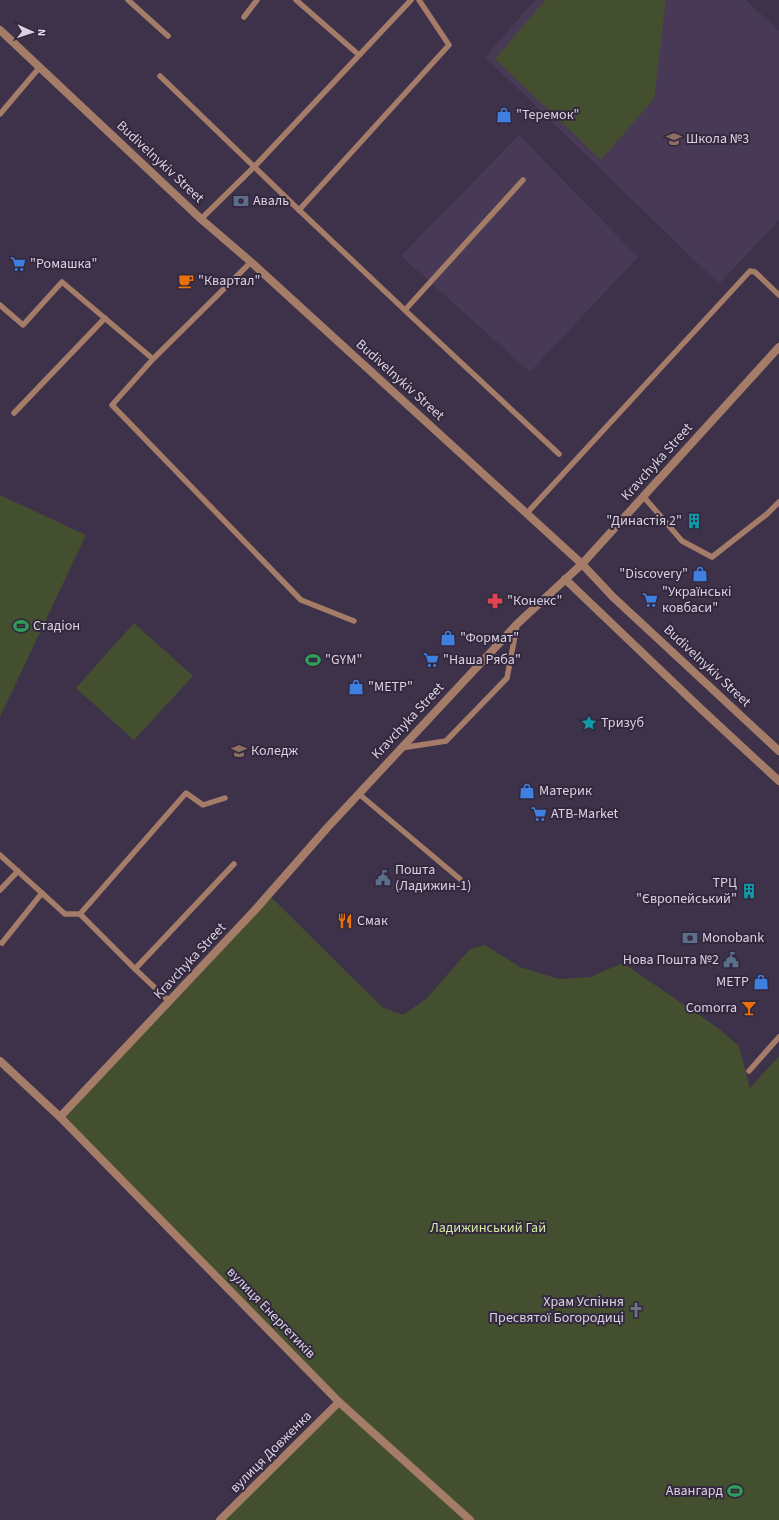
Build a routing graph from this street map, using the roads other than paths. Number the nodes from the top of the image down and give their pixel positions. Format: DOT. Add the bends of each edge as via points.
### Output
graph roads {
  1 [pos="128,0"];
  2 [pos="258,0"];
  3 [pos="296,0"];
  4 [pos="411,0"];
  5 [pos="419,0"];
  6 [pos="244,17"];
  7 [pos="0,30"];
  8 [pos="168,36"];
  9 [pos="359,55"];
  10 [pos="39,68"];
  11 [pos="160,76"];
  12 [pos="0,114"];
  13 [pos="254,167"];
  14 [pos="523,180"];
  15 [pos="299,210"];
  16 [pos="201,219"];
  17 [pos="251,262"];
  18 [pos="779,295"];
  19 [pos="0,305"];
  20 [pos="405,310"];
  21 [pos="105,318"];
  22 [pos="779,347"];
  23 [pos="152,359"];
  24 [pos="14,413"];
  25 [pos="559,454"];
  26 [pos="643,496"];
  27 [pos="779,502"];
  28 [pos="527,513"];
  29 [pos="582,564"];
  30 [pos="565,579"];
  31 [pos="354,621"];
  32 [pos="517,624"];
  33 [pos="401,748"];
  34 [pos="779,751"];
  35 [pos="779,781"];
  36 [pos="359,794"];
  37 [pos="225,798"];
  38 [pos="0,855"];
  39 [pos="234,864"];
  40 [pos="18,871"];
  41 [pos="460,879"];
  42 [pos="0,890"];
  43 [pos="42,893"];
  44 [pos="80,914"];
  45 [pos="2,943"];
  46 [pos="135,969"];
  47 [pos="170,1002"];
  48 [pos="779,1037"];
  49 [pos="0,1061"];
  50 [pos="750,1071"];
  51 [pos="60,1117"];
  52 [pos="339,1402"];
  53 [pos="220,1520"];
  54 [pos="470,1520"];
  1 -- 8 [label="lane"];
  2 -- 6 [label="lane"];
  3 -- 9 [label="lane"];
  4 -- 9 [label="lane"];
  5 -- 15 [label="lane" via="449,45"];
  7 -- 10 [label="street, Budivelnykiv Street"];
  9 -- 13 [label="lane"];
  10 -- 12 [label="lane"];
  10 -- 16 [label="street, Budivelnykiv Street"];
  11 -- 13 [label="lane"];
  13 -- 15 [label="lane"];
  13 -- 16 [label="lane"];
  14 -- 20 [label="lane"];
  15 -- 20 [label="lane"];
  16 -- 17 [label="street, Budivelnykiv Street"];
  17 -- 23 [label="lane"];
  17 -- 28 [label="street, Budivelnykiv Street"];
  18 -- 28 [label="lane" via="755,272 750,271"];
  19 -- 21 [label="lane" via="23,326 62,282"];
  20 -- 25 [label="lane"];
  21 -- 23 [label="lane"];
  21 -- 24 [label="lane"];
  22 -- 26 [label="street, Kravchyka Street"];
  23 -- 31 [label="lane" via="112,405 301,600"];
  26 -- 27 [label="lane" via="682,541 712,557"];
  26 -- 29 [label="street, Kravchyka Street"];
  28 -- 29 [label="street, Budivelnykiv Street"];
  29 -- 30 [label="street, Kravchyka Street"];
  29 -- 34 [label="street, Budivelnykiv Street" via="613,597"];
  30 -- 32 [label="street, Kravchyka Street"];
  30 -- 35 [label="street"];
  32 -- 33 [label="street, Kravchyka Street"];
  32 -- 33 [label="lane" via="507,678 446,741"];
  33 -- 36 [label="street, Kravchyka Street"];
  36 -- 41 [label="lane"];
  36 -- 47 [label="street, Kravchyka Street"];
  37 -- 44 [label="lane" via="202,805 186,793"];
  38 -- 40 [label="lane"];
  39 -- 46 [label="lane"];
  40 -- 42 [label="lane"];
  40 -- 43 [label="lane"];
  43 -- 44 [label="lane" via="65,914"];
  43 -- 45 [label="lane"];
  44 -- 46 [label="lane"];
  46 -- 47 [label="lane"];
  47 -- 51 [label="street, Kravchyka Street"];
  48 -- 50 [label="lane"];
  49 -- 51 [label="street, вулиця Енергетиків"];
  51 -- 52 [label="street, вулиця Енергетиків"];
  52 -- 53 [label="street, вулиця Довженка"];
  52 -- 54 [label="street, вулиця Енергетиків"];
}
